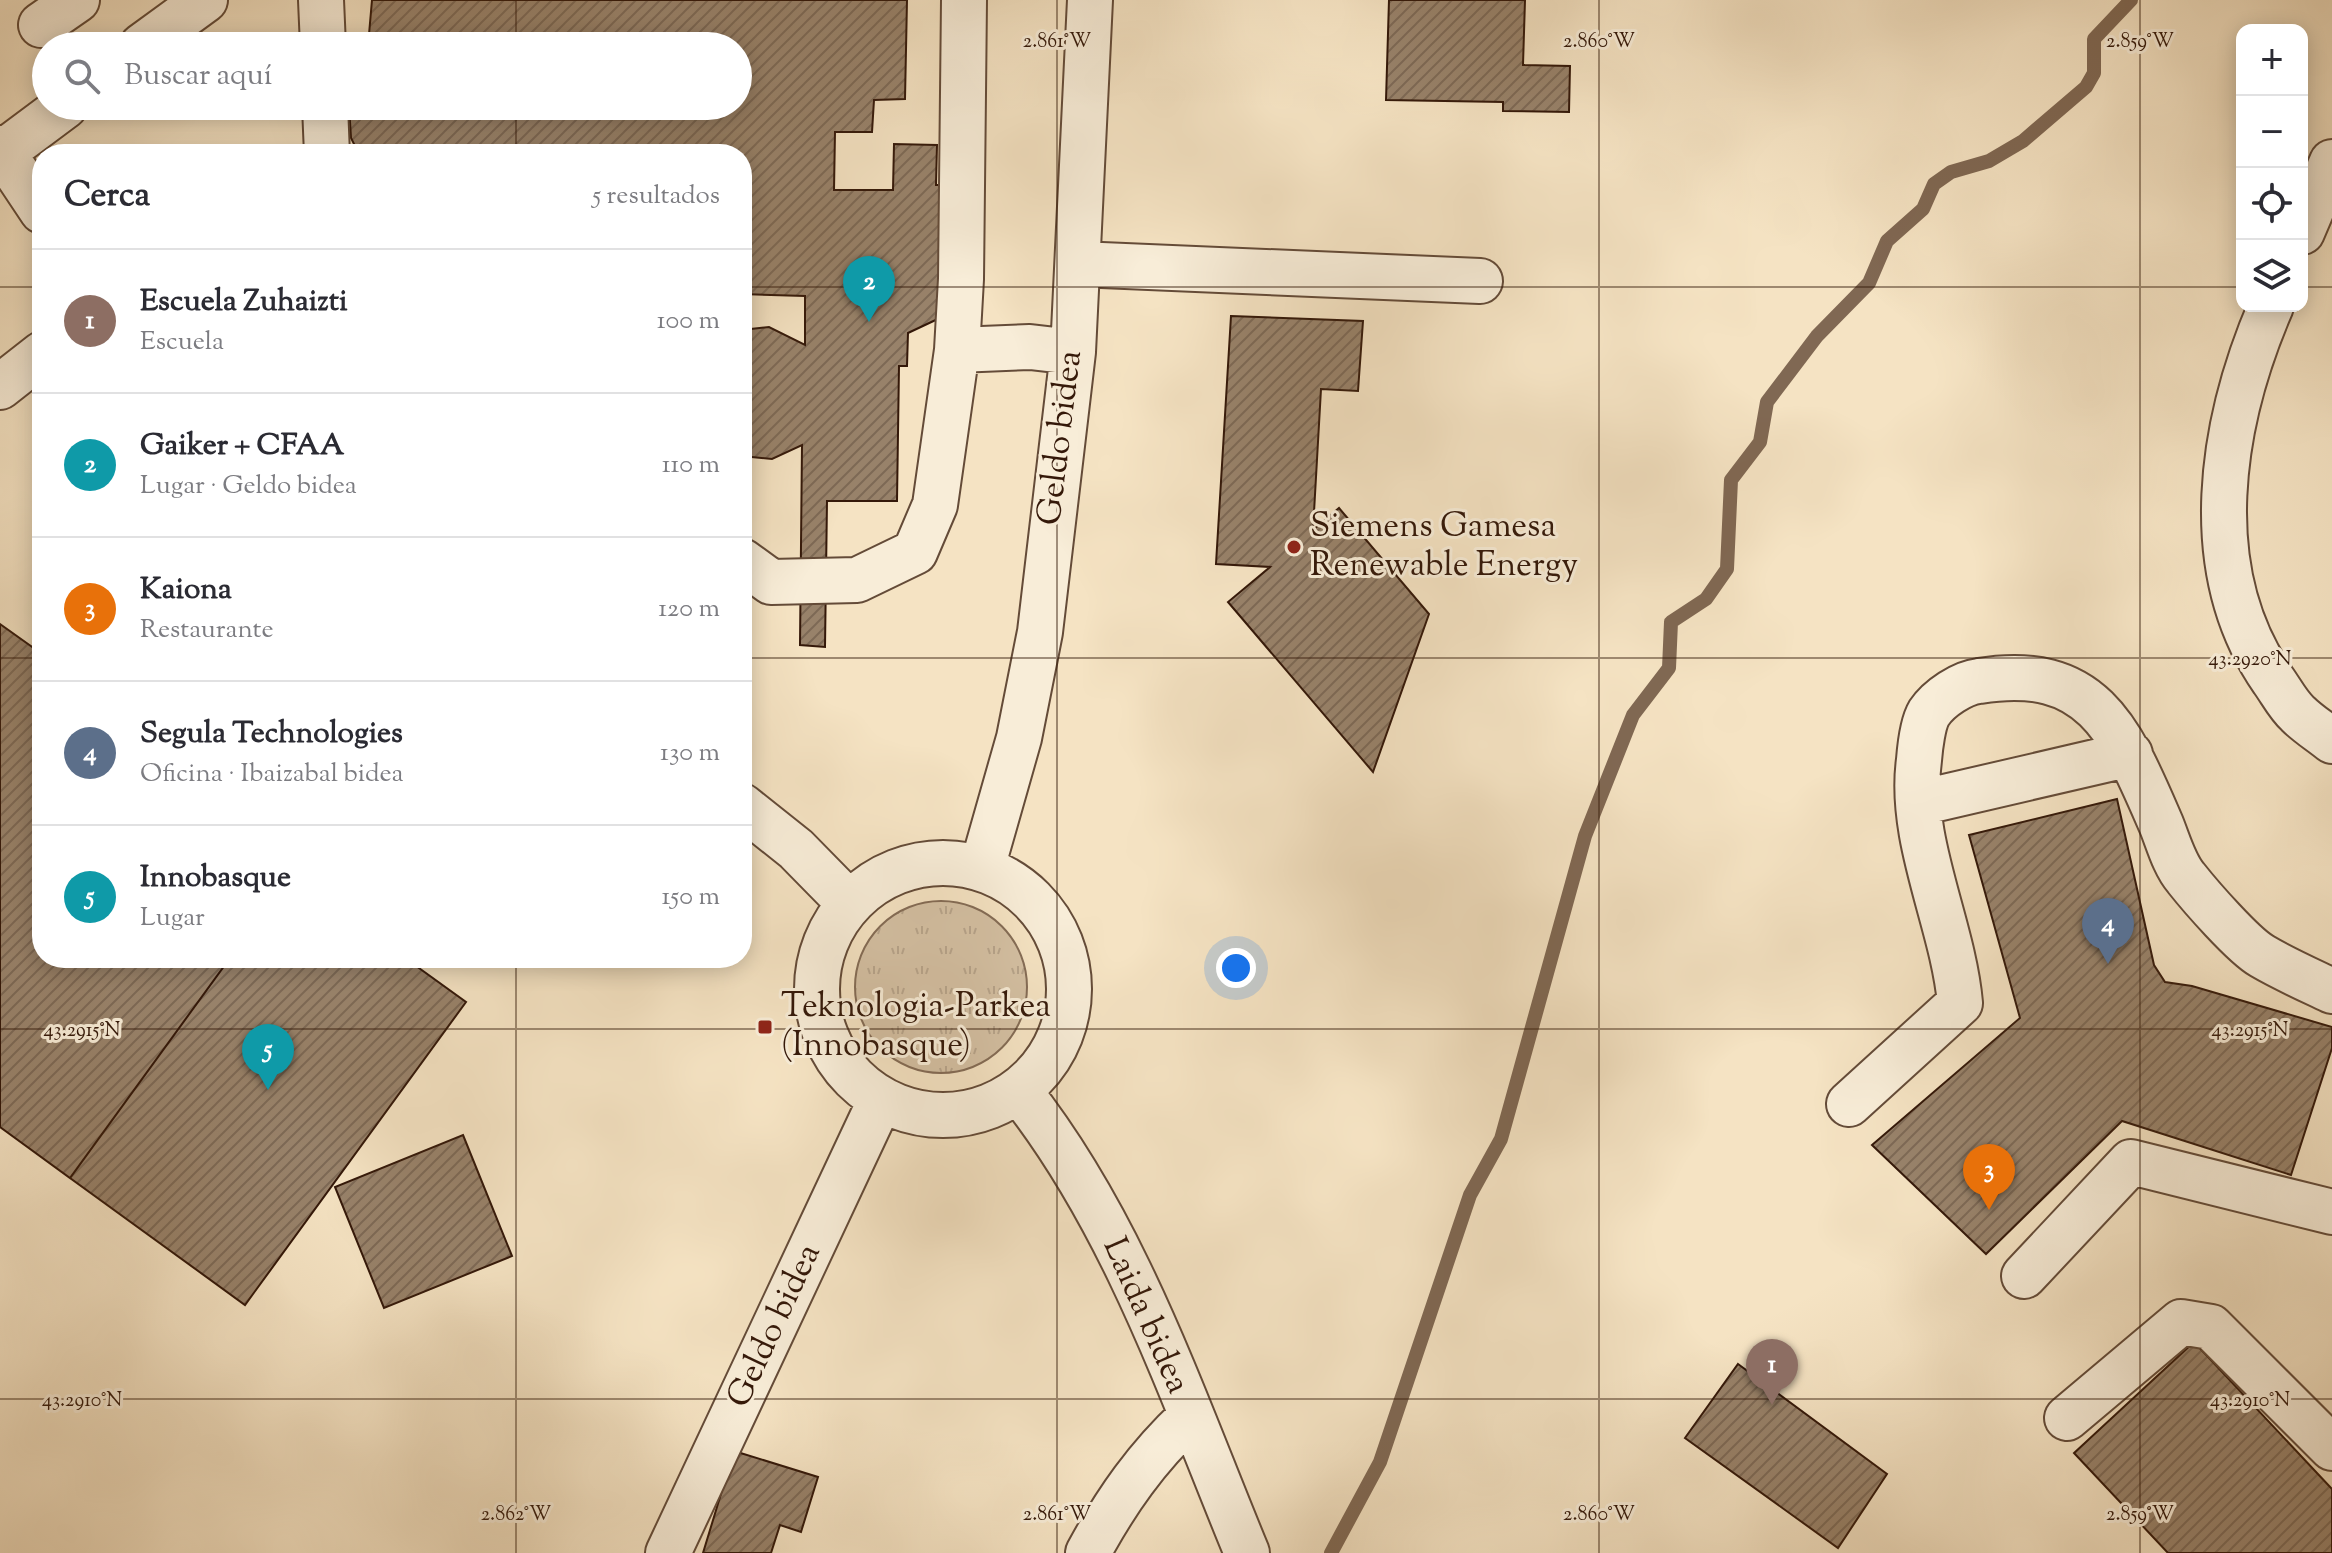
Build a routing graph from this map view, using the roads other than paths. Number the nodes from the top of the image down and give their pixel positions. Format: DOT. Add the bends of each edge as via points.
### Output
graph roads {
  1 [pos="77,0"];
  2 [pos="205,0"];
  3 [pos="321,0"];
  4 [pos="964,0"];
  5 [pos="1090,0"];
  6 [pos="41,25"];
  7 [pos="161,32"];
  8 [pos="322,32"];
  9 [pos="45,120"];
  10 [pos="326,120"];
  11 [pos="327,144"];
  12 [pos="1,150"];
  13 [pos="2332,162"];
  14 [pos="32,196"];
  15 [pos="2308,218"];
  16 [pos="1078,264"];
  17 [pos="1480,281"];
  18 [pos="2268,312"];
  19 [pos="957,350"];
  20 [pos="1073,352"];
  21 [pos="32,362"];
  22 [pos="0,387"];
  23 [pos="752,568"];
  24 [pos="2332,741"];
  25 [pos="2130,754"];
  26 [pos="1919,803"];
  27 [pos="752,814"];
  28 [pos="982,868"];
  29 [pos="849,903"];
  30 [pos="2332,991"];
  31 [pos="1019,1091"];
  32 [pos="881,1099"];
  33 [pos="1849,1104"];
  34 [pos="2332,1212"];
  35 [pos="2024,1276"];
  36 [pos="1190,1417"];
  37 [pos="2067,1418"];
  38 [pos="2332,1448"];
  39 [pos="668,1553"];
  40 [pos="1088,1553"];
  41 [pos="1247,1553"];
  1 -- 6 [label="street"];
  2 -- 7 [label="street"];
  3 -- 8 [label="street"];
  4 -- 19 [label="street"];
  5 -- 16 [label="street, Geldo bidea"];
  9 -- 12 [label="street"];
  10 -- 11 [label="street"];
  12 -- 14 [label="street"];
  13 -- 15 [label="street"];
  16 -- 17 [label="street"];
  16 -- 20 [label="street, Geldo bidea"];
  18 -- 24 [label="street" via="2250,356 2231,436 2223,499 2230,581 2254,652 2297,714"];
  19 -- 20 [label="street" via="1030,347"];
  19 -- 23 [label="street" via="935,505 915,552 857,580 771,582"];
  20 -- 28 [label="street, Geldo bidea" via="1040,632 1019,738"];
  21 -- 22 [label="street"];
  25 -- 26 [label="street"];
  25 -- 26 [label="street" via="2101,713 2064,686 2042,677 2013,675 1963,683 1929,713 1918,761"];
  25 -- 30 [label="street" via="2184,876 2259,955"];
  26 -- 33 [label="street" via="1931,876 1956,959 1960,1003"];
  27 -- 29 [label="street"];
  28 -- 29 [label="street" via="946,862 910,866 877,880"];
  28 -- 31 [label="street" via="1018,886 1046,913 1064,949 1069,975 1065,1027 1047,1063"];
  29 -- 32 [label="street" via="828,935 817,972 817,1009 829,1045 851,1076"];
  31 -- 32 [label="street" via="987,1108 951,1115 915,1113"];
  31 -- 36 [label="street, Laida bidea" via="1057,1138 1102,1220"];
  32 -- 39 [label="street, Geldo bidea"];
  34 -- 35 [label="street" via="2131,1162"];
  36 -- 40 [label="street" via="1154,1451"];
  36 -- 41 [label="street, Laida bidea"];
  37 -- 38 [label="street" via="2181,1322 2211,1327"];
}
